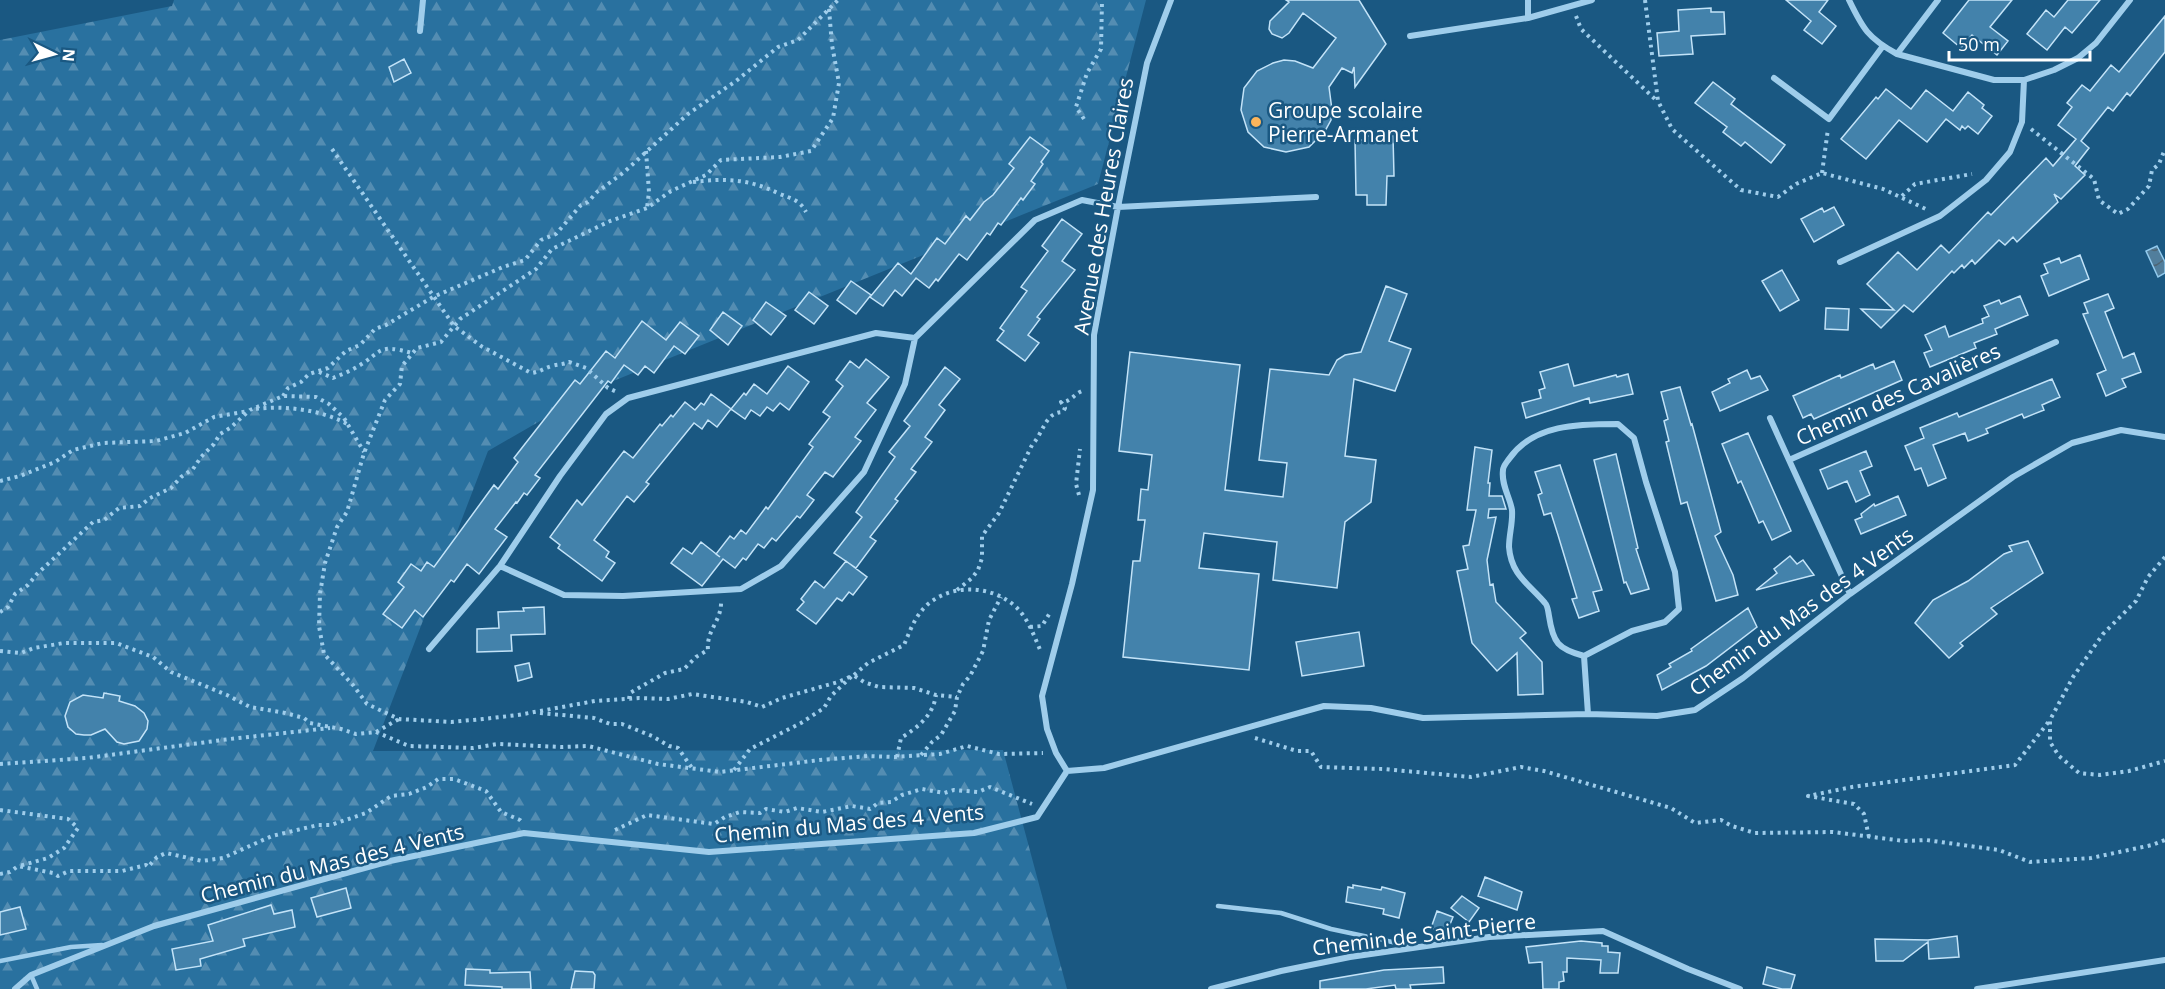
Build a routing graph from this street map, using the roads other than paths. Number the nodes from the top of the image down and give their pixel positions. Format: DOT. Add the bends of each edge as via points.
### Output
graph roads {
  1 [pos="423,0"];
  2 [pos="1172,0"];
  3 [pos="1528,0"];
  4 [pos="1592,0"];
  5 [pos="1849,0"];
  6 [pos="1938,0"];
  7 [pos="2130,0"];
  8 [pos="1528,18"];
  9 [pos="420,31"];
  10 [pos="1410,36"];
  11 [pos="1883,46"];
  12 [pos="1897,54"];
  13 [pos="1774,78"];
  14 [pos="2024,80"];
  15 [pos="1316,197"];
  16 [pos="1118,207"];
  17 [pos="1840,262"];
  18 [pos="915,338"];
  19 [pos="2056,342"];
  20 [pos="1770,418"];
  21 [pos="2165,437"];
  22 [pos="1789,460"];
  23 [pos="500,566"];
  24 [pos="1850,594"];
  25 [pos="429,650"];
  26 [pos="1584,656"];
  27 [pos="1588,714"];
  28 [pos="1067,771"];
  29 [pos="1218,906"];
  30 [pos="111,944"];
  31 [pos="1417,948"];
  32 [pos="2165,960"];
  33 [pos="0,961"];
  34 [pos="31,975"];
  35 [pos="15,989"];
  36 [pos="37,989"];
  37 [pos="1211,989"];
  38 [pos="1740,989"];
  39 [pos="1977,989"];
  1 -- 9 [label="street"];
  2 -- 16 [label="street, Avenue des Heures Claires" via="1146,63"];
  3 -- 8 [label="street"];
  4 -- 8 [label="street"];
  5 -- 11 [label="street" via="1863,28"];
  6 -- 12 [label="street"];
  7 -- 14 [label="street" via="2096,43 2078,58"];
  8 -- 10 [label="street"];
  11 -- 12 [label="street"];
  11 -- 13 [label="street" via="1829,119"];
  12 -- 14 [label="street" via="1994,80"];
  14 -- 17 [label="street" via="2022,122 2010,152 1986,180 1940,216"];
  15 -- 16 [label="street"];
  16 -- 18 [label="street" via="1082,200 1035,220"];
  16 -- 28 [label="street, Avenue des Heures Claires" via="1094,335 1093,490 1042,696 1047,729"];
  18 -- 23 [label="street" via="876,333 628,398 606,414"];
  18 -- 23 [label="street" via="905,384 864,472 781,566 741,589 564,595"];
  19 -- 22 [label="street, Chemin des Cavalières"];
  20 -- 22 [label="street"];
  21 -- 24 [label="street, Chemin du Mas des 4 Vents" via="2121,430 2072,443 2013,477"];
  22 -- 24 [label="street, Chemin des Cavalières"];
  23 -- 25 [label="street"];
  24 -- 27 [label="street, Chemin du Mas des 4 Vents" via="1743,678 1695,710 1657,716"];
  26 -- 26 [label="street" via="1632,631 1665,622 1679,609 1675,572 1634,438 1617,424 1579,424 1539,433 1516,449 1503,469 1504,490 1512,507 1509,546 1513,565 1522,581 1547,605 1554,637 1563,650"];
  26 -- 27 [label="street"];
  27 -- 28 [label="street, Chemin du Mas des 4 Vents" via="1423,718 1371,708 1324,706 1104,768"];
  28 -- 30 [label="street, Chemin du Mas des 4 Vents" via="1037,817 974,833 709,852 524,833 390,861 154,926"];
  29 -- 31 [label="lane" via="1281,913 1331,929"];
  30 -- 33 [label="lane" via="71,947"];
  30 -- 34 [label="street, Chemin du Mas des 4 Vents"];
  31 -- 37 [label="street, Chemin de Saint-Pierre" via="1281,970"];
  31 -- 38 [label="street, Chemin de Saint-Pierre" via="1489,937 1603,931"];
  32 -- 39 [label="street"];
  34 -- 35 [label="street, Chemin du Mas des 4 Vents"];
  34 -- 36 [label="lane"];
}
